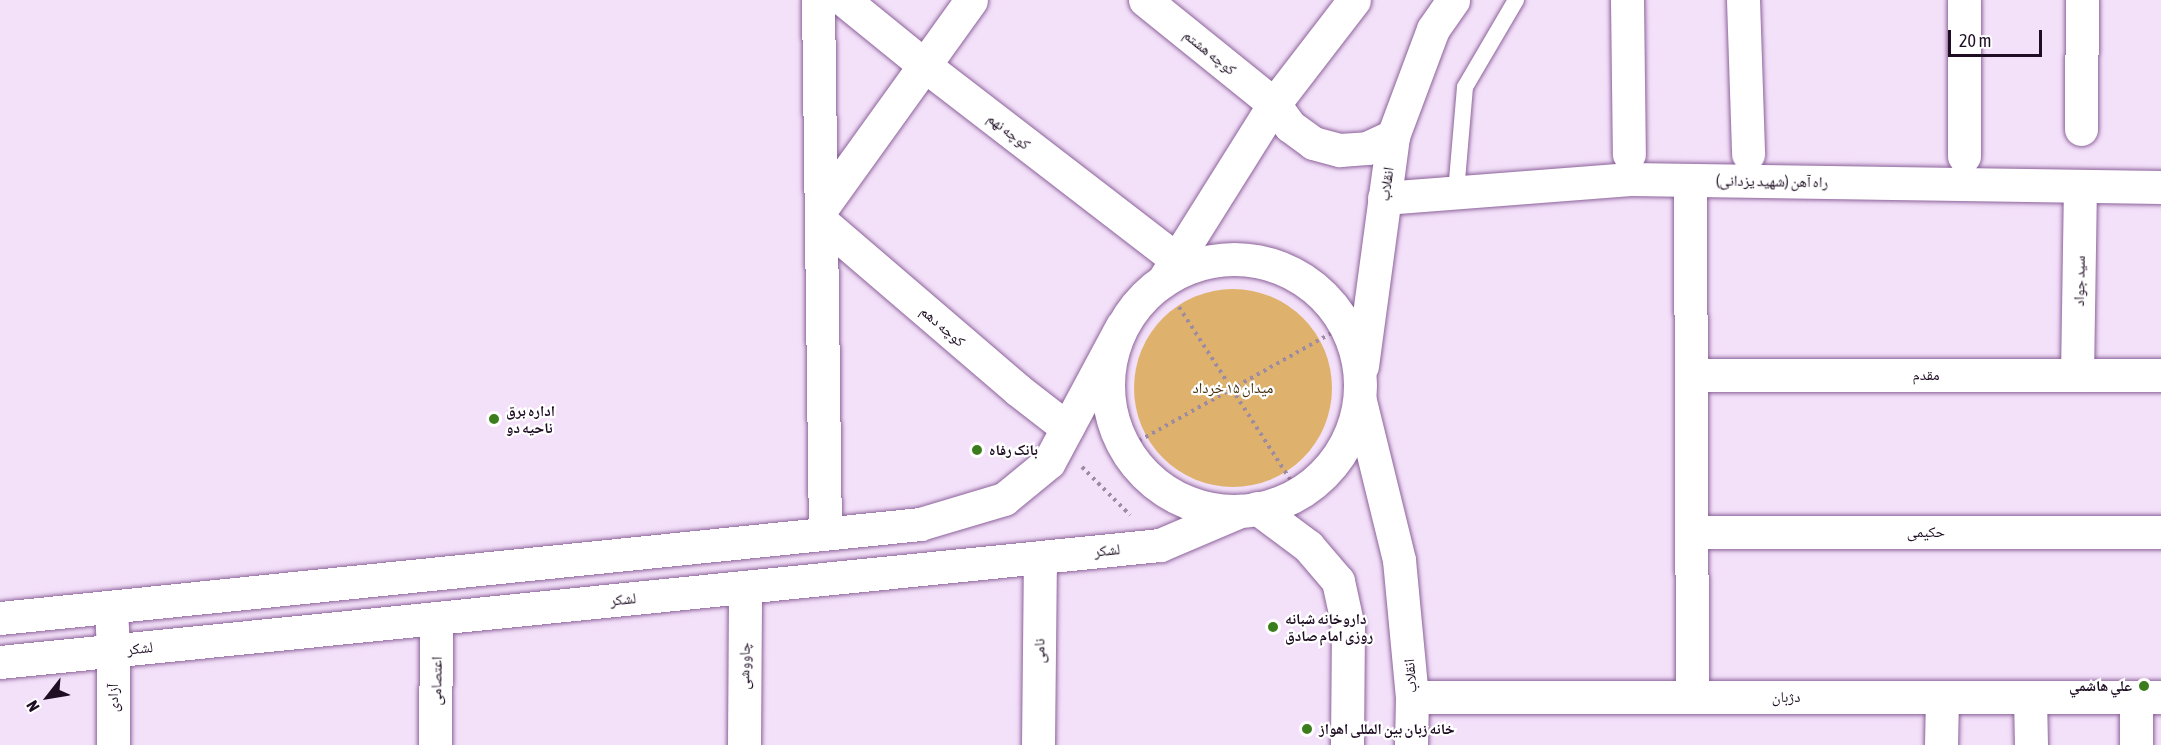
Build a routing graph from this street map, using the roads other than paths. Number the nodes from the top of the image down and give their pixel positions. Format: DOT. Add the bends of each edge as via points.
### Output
graph roads {
  1 [pos="818,0"];
  2 [pos="844,0"];
  3 [pos="971,0"];
  4 [pos="1145,0"];
  5 [pos="1354,0"];
  6 [pos="1453,0"];
  7 [pos="1516,0"];
  8 [pos="1627,0"];
  9 [pos="1743,0"];
  10 [pos="1964,0"];
  11 [pos="2082,0"];
  12 [pos="924,65"];
  13 [pos="1275,104"];
  14 [pos="2081,129"];
  15 [pos="1393,136"];
  16 [pos="1629,154"];
  17 [pos="1748,154"];
  18 [pos="1965,156"];
  19 [pos="1690,180"];
  20 [pos="2080,186"];
  21 [pos="2161,187"];
  22 [pos="1456,192"];
  23 [pos="1384,198"];
  24 [pos="821,215"];
  25 [pos="1172,280"];
  26 [pos="1122,326"];
  27 [pos="1691,375"];
  28 [pos="2077,375"];
  29 [pos="2161,375"];
  30 [pos="1359,388"];
  31 [pos="1063,435"];
  32 [pos="1248,510"];
  33 [pos="1692,532"];
  34 [pos="2161,532"];
  35 [pos="825,533"];
  36 [pos="1040,557"];
  37 [pos="745,587"];
  38 [pos="111,607"];
  39 [pos="0,618"];
  40 [pos="436,618"];
  41 [pos="114,651"];
  42 [pos="0,662"];
  43 [pos="1412,697"];
  44 [pos="1692,697"];
  45 [pos="2030,697"];
  46 [pos="2148,697"];
  47 [pos="1942,698"];
  48 [pos="113,745"];
  49 [pos="435,745"];
  50 [pos="744,745"];
  51 [pos="1038,745"];
  52 [pos="1347,745"];
  53 [pos="1411,745"];
  54 [pos="1941,745"];
  55 [pos="2031,745"];
  56 [pos="2136,745"];
  1 -- 24 [label="street"];
  2 -- 12 [label="street, کوچه نهم"];
  3 -- 12 [label="street"];
  4 -- 13 [label="street, کوچه هشتم"];
  5 -- 13 [label="street"];
  6 -- 15 [label="street, انقلاب" via="1433,29"];
  7 -- 22 [label="lane" via="1465,87"];
  8 -- 16 [label="street"];
  9 -- 17 [label="street"];
  10 -- 18 [label="street"];
  11 -- 14 [label="street"];
  12 -- 24 [label="street"];
  12 -- 25 [label="street, کوچه نهم"];
  13 -- 15 [label="street, کوچه هشتم" via="1290,126 1313,143 1340,150 1367,148"];
  13 -- 25 [label="street"];
  15 -- 23 [label="street, انقلاب"];
  19 -- 20 [label="street, راه آهن (شهید یزدانی)"];
  19 -- 22 [label="street, راه آهن (شهید یزدانی)" via="1630,179"];
  19 -- 27 [label="street"];
  20 -- 21 [label="street, راه آهن (شهید یزدانی)"];
  20 -- 28 [label="street, سید جواد"];
  22 -- 23 [label="street, راه آهن (شهید یزدانی)"];
  23 -- 30 [label="street, انقلاب"];
  24 -- 31 [label="street, کوچه دهم" via="1018,390"];
  24 -- 35 [label="street"];
  25 -- 26 [label="street" via="1141,299"];
  25 -- 30 [label="street" via="1196,264 1228,259 1261,262 1292,273 1319,292 1345,327 1354,347"];
  26 -- 31 [label="street"];
  26 -- 32 [label="street" via="1111,357 1108,390 1114,423 1126,448 1149,478 1176,497 1207,508"];
  27 -- 28 [label="street, مقدم"];
  27 -- 33 [label="street"];
  28 -- 29 [label="street, مقدم"];
  30 -- 32 [label="street, لشکر" via="1357,412 1346,444 1328,471 1299,493"];
  30 -- 43 [label="street, انقلاب" via="1399,560"];
  31 -- 35 [label="street" via="1049,462 1004,499 920,524"];
  32 -- 36 [label="street, لشکر" via="1160,545"];
  32 -- 52 [label="street" via="1308,546 1338,581 1348,627"];
  33 -- 34 [label="street, حکیمی"];
  33 -- 44 [label="street"];
  35 -- 38 [label="street"];
  36 -- 37 [label="street, لشکر"];
  36 -- 51 [label="street, نامی"];
  37 -- 40 [label="street, لشکر"];
  37 -- 50 [label="street, چاووشی"];
  38 -- 39 [label="street"];
  38 -- 41 [label="street, آزادی"];
  40 -- 41 [label="street, لشکر"];
  40 -- 49 [label="street, اعتصامی"];
  41 -- 42 [label="street, لشکر"];
  41 -- 48 [label="street, آزادی"];
  43 -- 44 [label="street, دژبان"];
  43 -- 53 [label="street, انقلاب"];
  44 -- 47 [label="street, دژبان"];
  45 -- 46 [label="street, دژبان"];
  45 -- 47 [label="street, دژبان"];
  45 -- 55 [label="street"];
  46 -- 56 [label="street"];
  47 -- 54 [label="street"];
}
